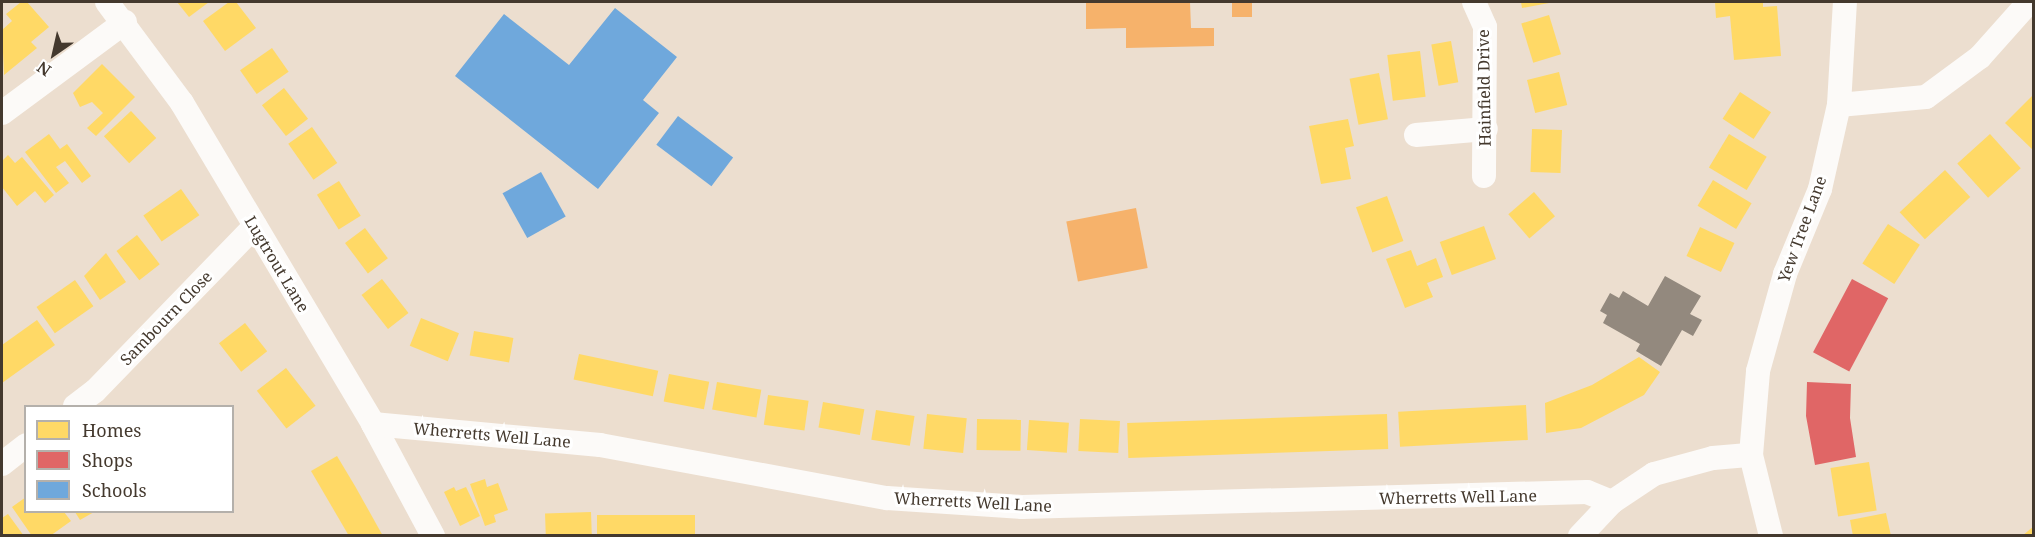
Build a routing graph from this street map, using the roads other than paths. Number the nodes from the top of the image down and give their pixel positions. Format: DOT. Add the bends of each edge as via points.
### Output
graph roads {
  1 [pos="107,2"];
  2 [pos="1474,2"];
  3 [pos="1845,2"];
  4 [pos="2029,2"];
  5 [pos="125,22"];
  6 [pos="1839,105"];
  7 [pos="2,113"];
  8 [pos="1486,129"];
  9 [pos="1416,135"];
  10 [pos="1484,177"];
  11 [pos="255,226"];
  12 [pos="76,405"];
  13 [pos="373,424"];
  14 [pos="1751,454"];
  15 [pos="1612,502"];
  16 [pos="433,536"];
  17 [pos="1580,536"];
  18 [pos="1771,536"];
  1 -- 5 [label="street, Lugtrout Lane"];
  2 -- 8 [label="street, Hainfield Drive" via="1485,27"];
  3 -- 6 [label="street, Yew Tree Lane"];
  4 -- 6 [label="street" via="1980,57 1926,97"];
  5 -- 7 [label="street"];
  5 -- 11 [label="street, Lugtrout Lane" via="182,103"];
  6 -- 14 [label="street, Yew Tree Lane" via="1820,189 1785,274 1767,333 1758,371"];
  8 -- 9 [label="street"];
  8 -- 10 [label="street, Hainfield Drive"];
  11 -- 12 [label="street, Sambourn Close" via="95,391"];
  11 -- 13 [label="street, Lugtrout Lane"];
  13 -- 15 [label="street, Wherretts Well Lane" via="600,444 887,498 1022,507 1587,492"];
  13 -- 16 [label="street, Lugtrout Lane"];
  14 -- 15 [label="street" via="1713,458 1654,474"];
  14 -- 18 [label="street, Yew Tree Lane"];
  15 -- 17 [label="street"];
}
